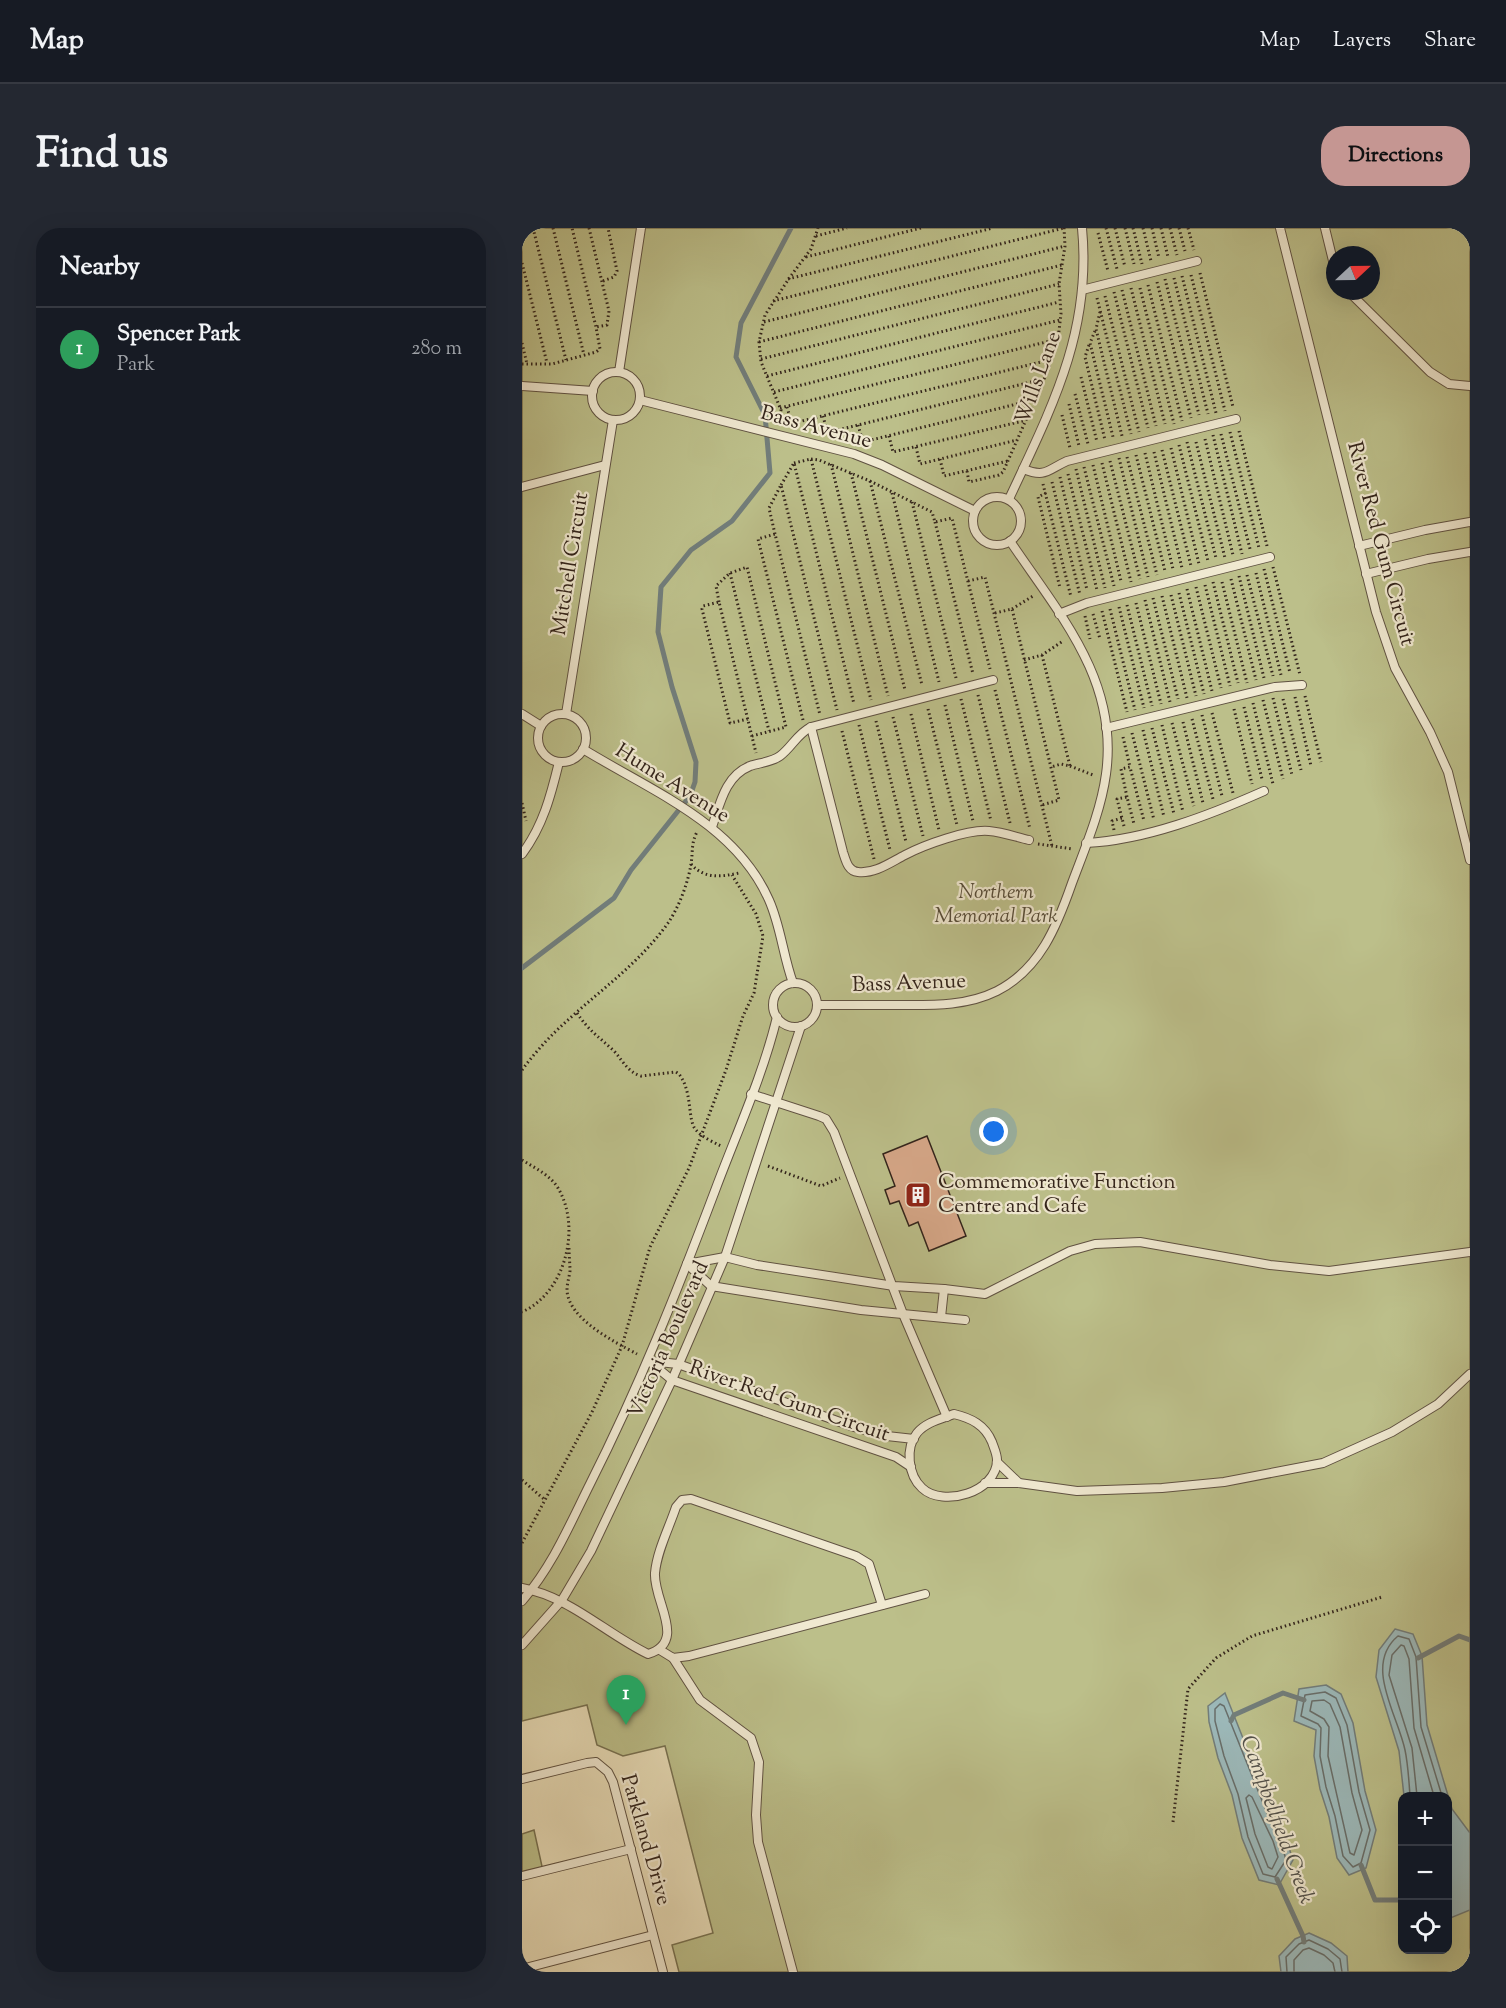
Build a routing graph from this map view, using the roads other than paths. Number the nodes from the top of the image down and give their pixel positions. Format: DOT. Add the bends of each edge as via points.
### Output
graph roads {
  1 [pos="641,228"];
  2 [pos="1082,228"];
  3 [pos="1280,228"];
  4 [pos="1326,228"];
  5 [pos="1330,246"];
  6 [pos="1145,274"];
  7 [pos="1082,291"];
  8 [pos="1357,300"];
  9 [pos="620,372"];
  10 [pos="522,386"];
  11 [pos="1470,386"];
  12 [pos="593,391"];
  13 [pos="640,400"];
  14 [pos="613,420"];
  15 [pos="1138,444"];
  16 [pos="605,465"];
  17 [pos="1023,469"];
  18 [pos="522,487"];
  19 [pos="1009,500"];
  20 [pos="975,511"];
  21 [pos="1470,522"];
  22 [pos="1010,541"];
  23 [pos="1359,546"];
  24 [pos="1470,552"];
  25 [pos="1366,574"];
  26 [pos="1172,582"];
  27 [pos="1059,614"];
  28 [pos="993,680"];
  29 [pos="1212,702"];
  30 [pos="522,714"];
  31 [pos="566,714"];
  32 [pos="541,726"];
  33 [pos="1106,728"];
  34 [pos="808,729"];
  35 [pos="584,749"];
  36 [pos="559,762"];
  37 [pos="1264,790"];
  38 [pos="712,827"];
  39 [pos="1029,840"];
  40 [pos="1085,847"];
  41 [pos="522,854"];
  42 [pos="1470,860"];
  43 [pos="793,983"];
  44 [pos="817,1005"];
  45 [pos="777,1017"];
  46 [pos="801,1026"];
  47 [pos="751,1094"];
  48 [pos="777,1103"];
  49 [pos="1470,1252"];
  50 [pos="725,1257"];
  51 [pos="687,1264"];
  52 [pos="711,1286"];
  53 [pos="894,1286"];
  54 [pos="944,1289"];
  55 [pos="903,1314"];
  56 [pos="941,1317"];
  57 [pos="965,1320"];
  58 [pos="649,1361"];
  59 [pos="678,1364"];
  60 [pos="1470,1374"];
  61 [pos="672,1380"];
  62 [pos="947,1417"];
  63 [pos="914,1439"];
  64 [pos="997,1462"];
  65 [pos="911,1467"];
  66 [pos="985,1483"];
  67 [pos="1019,1483"];
  68 [pos="522,1587"];
  69 [pos="532,1589"];
  70 [pos="925,1594"];
  71 [pos="562,1600"];
  72 [pos="522,1601"];
  73 [pos="882,1605"];
  74 [pos="522,1645"];
  75 [pos="660,1650"];
  76 [pos="673,1658"];
  77 [pos="522,1779"];
  78 [pos="631,1849"];
  79 [pos="522,1876"];
  80 [pos="652,1935"];
  81 [pos="522,1969"];
  82 [pos="663,1972"];
  83 [pos="793,1972"];
  1 -- 9 [label="lane"];
  2 -- 7 [label="lane, Wills Lane"];
  3 -- 23 [label="lane, River Red Gum Circuit"];
  4 -- 5 [label="lane"];
  6 -- 7 [label="lane"];
  7 -- 17 [label="lane, Wills Lane" via="1070,357"];
  8 -- 11 [label="lane" via="1430,372 1449,384"];
  9 -- 12 [label="lane" via="605,374"];
  9 -- 13 [label="lane" via="633,379"];
  10 -- 12 [label="lane"];
  12 -- 14 [label="lane" via="594,406"];
  13 -- 14 [label="lane" via="633,413"];
  13 -- 20 [label="lane, Bass Avenue" via="854,454"];
  14 -- 16 [label="lane, Mitchell Circuit"];
  15 -- 17 [label="lane"];
  16 -- 18 [label="lane"];
  16 -- 31 [label="lane, Mitchell Circuit"];
  17 -- 19 [label="lane, Wills Lane"];
  19 -- 20 [label="lane" via="986,499"];
  19 -- 22 [label="lane" via="1022,520 1017,536"];
  20 -- 22 [label="lane" via="974,526 982,539 996,545"];
  21 -- 23 [label="lane"];
  22 -- 27 [label="lane, Bass Avenue"];
  23 -- 25 [label="lane, River Red Gum Circuit"];
  24 -- 25 [label="lane"];
  25 -- 42 [label="lane, River Red Gum Circuit" via="1395,668 1448,772"];
  26 -- 27 [label="lane"];
  27 -- 33 [label="lane, Bass Avenue" via="1085,654 1098,684"];
  28 -- 34 [label="lane"];
  29 -- 33 [label="lane"];
  30 -- 32 [label="lane"];
  31 -- 32 [label="lane" via="551,716"];
  31 -- 35 [label="lane" via="584,727"];
  32 -- 36 [label="lane" via="541,749"];
  33 -- 40 [label="lane, Bass Avenue" via="1105,780"];
  34 -- 38 [label="lane" via="780,756 731,779"];
  34 -- 39 [label="lane" via="848,867 857,872 876,869 925,846 976,832"];
  35 -- 36 [label="lane" via="573,759"];
  35 -- 38 [label="lane, Hume Avenue"];
  36 -- 41 [label="lane" via="542,822"];
  37 -- 40 [label="lane" via="1167,828"];
  38 -- 43 [label="lane, Hume Avenue" via="752,871 769,901"];
  40 -- 44 [label="lane, Bass Avenue" via="1065,903 1039,956 997,991 969,1001 937,1005"];
  43 -- 44 [label="lane" via="807,987"];
  43 -- 45 [label="lane" via="776,996"];
  44 -- 46 [label="lane" via="813,1018"];
  45 -- 46 [label="lane" via="788,1026"];
  45 -- 47 [label="lane, Victoria Boulevard"];
  46 -- 48 [label="lane, Victoria Boulevard"];
  47 -- 48 [label="lane"];
  47 -- 51 [label="lane, Victoria Boulevard"];
  48 -- 50 [label="lane, Victoria Boulevard"];
  48 -- 53 [label="lane" via="826,1119"];
  49 -- 54 [label="lane" via="1329,1271 1270,1265 1140,1242 1095,1244 1070,1251 985,1294"];
  50 -- 51 [label="lane"];
  50 -- 52 [label="lane, Victoria Boulevard"];
  50 -- 53 [label="lane"];
  51 -- 52 [label="lane"];
  51 -- 58 [label="lane, Victoria Boulevard"];
  52 -- 55 [label="lane"];
  52 -- 59 [label="lane, Victoria Boulevard"];
  53 -- 54 [label="lane"];
  53 -- 55 [label="lane"];
  54 -- 56 [label="lane"];
  55 -- 56 [label="lane"];
  55 -- 62 [label="lane"];
  56 -- 57 [label="lane"];
  58 -- 59 [label="lane, River Red Gum Circuit"];
  58 -- 61 [label="lane, River Red Gum Circuit"];
  58 -- 69 [label="lane, Victoria Boulevard" via="561,1544"];
  59 -- 61 [label="lane, Victoria Boulevard"];
  59 -- 63 [label="lane, River Red Gum Circuit" via="854,1427"];
  60 -- 67 [label="lane" via="1438,1404 1392,1432 1323,1462 1224,1482 1162,1488 1077,1491"];
  61 -- 65 [label="lane, River Red Gum Circuit" via="896,1457"];
  61 -- 71 [label="lane, Victoria Boulevard" via="591,1551"];
  62 -- 63 [label="lane" via="927,1424"];
  62 -- 64 [label="lane" via="968,1417 980,1425 989,1436"];
  63 -- 65 [label="lane"];
  64 -- 66 [label="lane"];
  64 -- 67 [label="lane"];
  65 -- 66 [label="lane" via="920,1486 932,1495 957,1497"];
  66 -- 67 [label="lane"];
  68 -- 69 [label="lane"];
  69 -- 71 [label="lane"];
  69 -- 72 [label="lane, Victoria Boulevard"];
  70 -- 73 [label="lane"];
  71 -- 74 [label="lane, Victoria Boulevard"];
  71 -- 75 [label="lane" via="628,1644 648,1654"];
  73 -- 75 [label="lane" via="869,1564 856,1556 691,1499 682,1500 661,1548 655,1576 667,1628 667,1640"];
  73 -- 76 [label="lane"];
  75 -- 76 [label="lane"];
  76 -- 83 [label="lane" via="699,1700 751,1738 759,1762 758,1842"];
  77 -- 78 [label="lane, Parkland Drive" via="596,1762 613,1782"];
  78 -- 79 [label="lane"];
  78 -- 80 [label="lane, Parkland Drive"];
  80 -- 81 [label="lane"];
  80 -- 82 [label="lane, Parkland Drive"];
}
